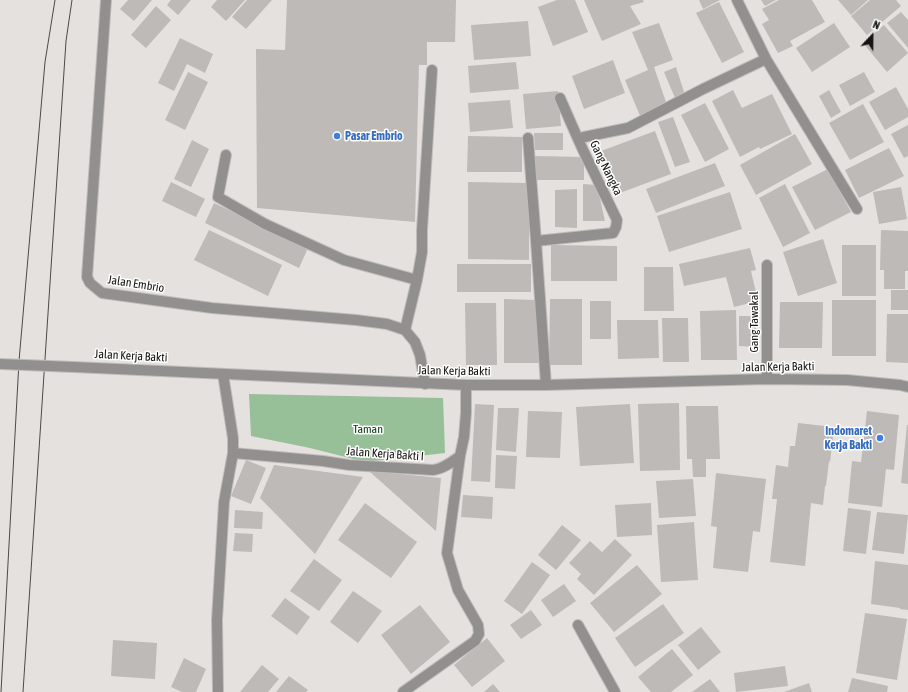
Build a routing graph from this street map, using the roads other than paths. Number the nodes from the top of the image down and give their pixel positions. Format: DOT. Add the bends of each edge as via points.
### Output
graph roads {
  1 [pos="106,0"];
  2 [pos="737,0"];
  3 [pos="766,59"];
  4 [pos="432,70"];
  5 [pos="560,98"];
  6 [pos="528,138"];
  7 [pos="578,140"];
  8 [pos="226,155"];
  9 [pos="857,209"];
  10 [pos="536,241"];
  11 [pos="767,265"];
  12 [pos="417,280"];
  13 [pos="405,330"];
  14 [pos="0,364"];
  15 [pos="223,374"];
  16 [pos="768,379"];
  17 [pos="426,384"];
  18 [pos="466,385"];
  19 [pos="546,385"];
  20 [pos="908,387"];
  21 [pos="233,453"];
  22 [pos="460,456"];
  23 [pos="578,625"];
  24 [pos="218,692"];
  25 [pos="403,692"];
  26 [pos="615,692"];
  1 -- 13 [label="street, Jalan Embrio" via="87,277 90,283 102,293 212,308 371,321"];
  2 -- 3 [label="street"];
  3 -- 7 [label="street, Gang Nangka" via="628,128"];
  3 -- 9 [label="street"];
  4 -- 12 [label="street" via="422,252"];
  5 -- 7 [label="street"];
  6 -- 10 [label="street"];
  7 -- 10 [label="street, Gang Nangka" via="617,220 616,227 613,233"];
  8 -- 12 [label="street" via="218,197 264,224 344,260"];
  10 -- 19 [label="street"];
  11 -- 16 [label="street, Gang Tawakal"];
  12 -- 13 [label="street"];
  13 -- 17 [label="street" via="415,342"];
  14 -- 15 [label="street, Jalan Kerja Bakti, bridge"];
  15 -- 17 [label="street, Jalan Kerja Bakti"];
  15 -- 21 [label="street"];
  16 -- 19 [label="street, Jalan Kerja Bakti"];
  16 -- 20 [label="street, Jalan Kerja Bakti" via="847,380"];
  17 -- 18 [label="street, Jalan Kerja Bakti"];
  18 -- 19 [label="street, Jalan Kerja Bakti"];
  18 -- 22 [label="street" via="464,437"];
  21 -- 22 [label="street, Jalan Kerja Bakti I" via="349,465 433,470"];
  21 -- 24 [label="street" via="224,502 217,620"];
  22 -- 25 [label="street" via="447,553 458,590 478,625 479,634 475,642"];
  23 -- 26 [label="street"];
}
